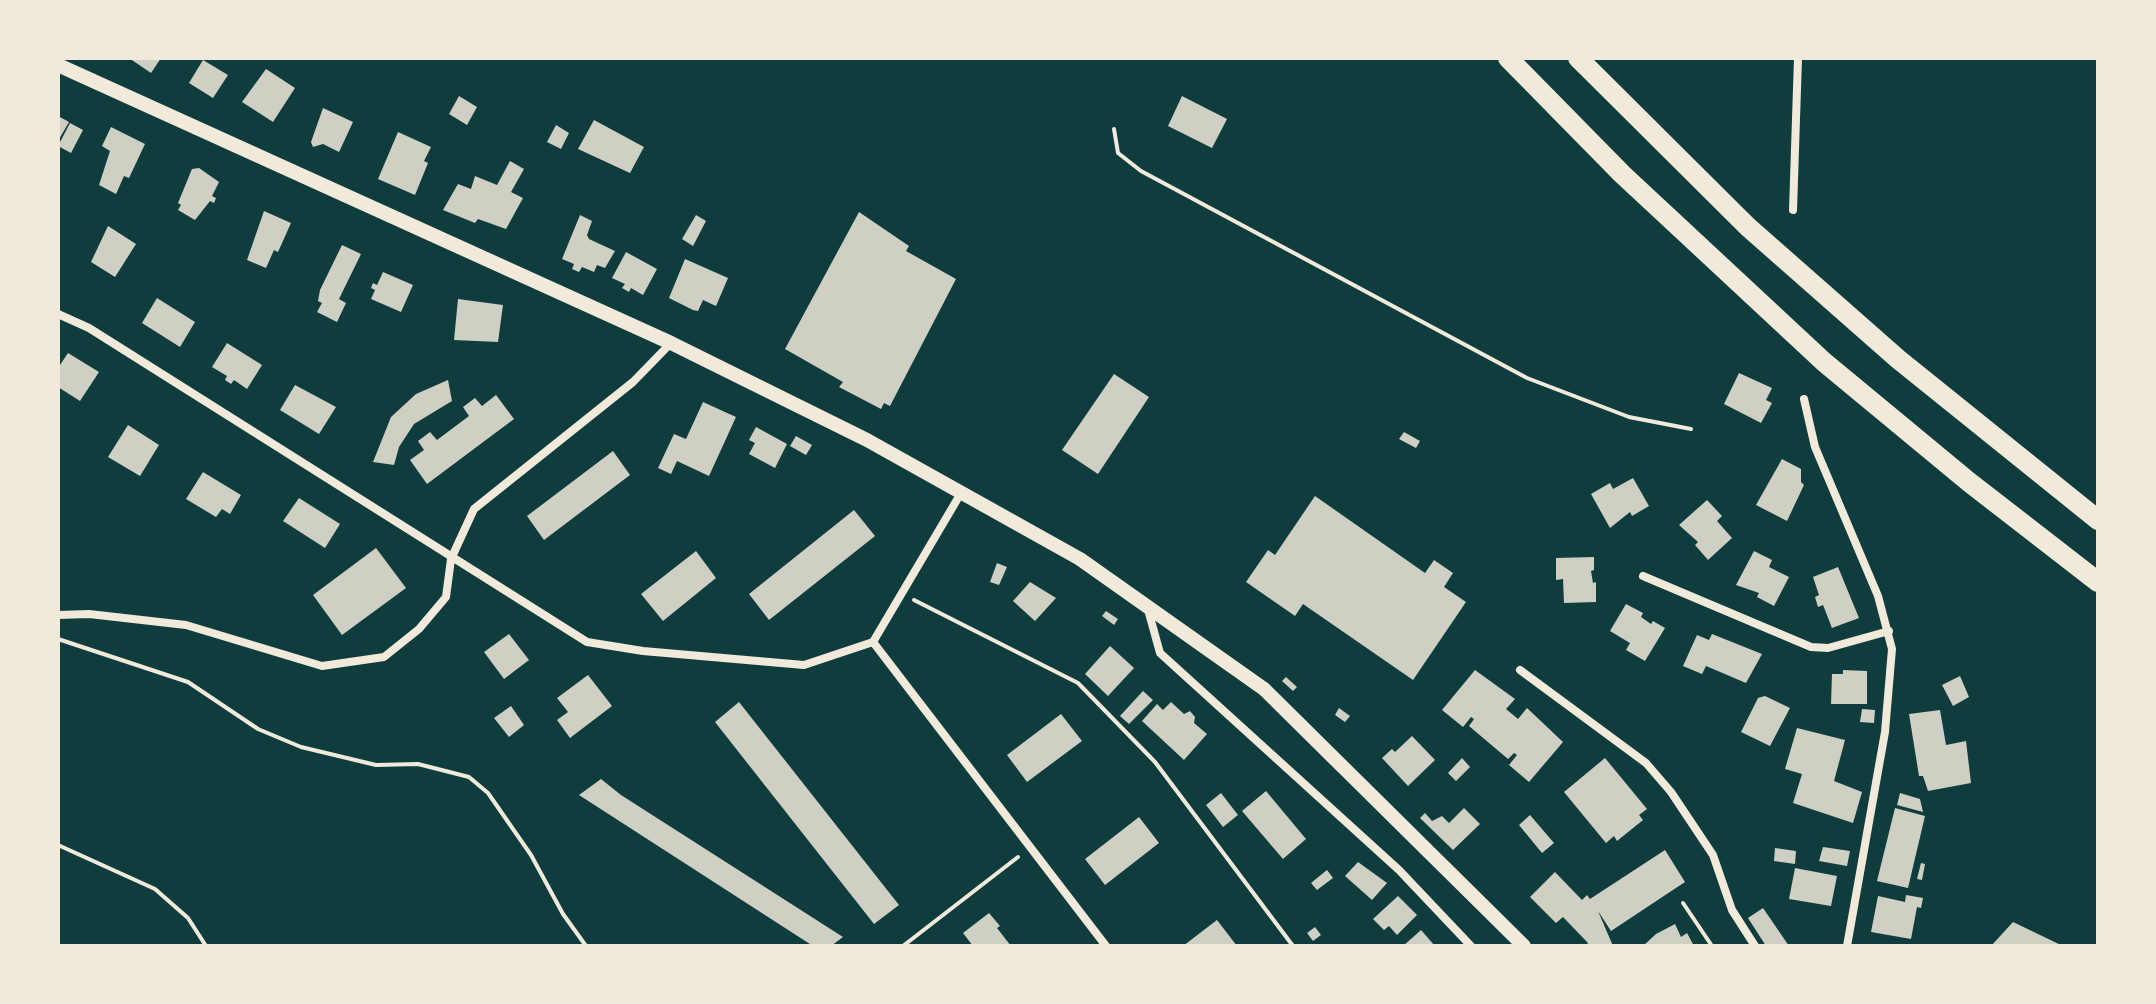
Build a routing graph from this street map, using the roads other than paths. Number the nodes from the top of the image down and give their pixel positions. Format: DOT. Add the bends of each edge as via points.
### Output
graph roads {
  1 [pos="1508,58"];
  2 [pos="1578,58"];
  3 [pos="1798,58"];
  4 [pos="58,65"];
  5 [pos="1793,210"];
  6 [pos="58,314"];
  7 [pos="671,343"];
  8 [pos="1804,399"];
  9 [pos="961,493"];
  10 [pos="2098,520"];
  11 [pos="451,559"];
  12 [pos="1643,576"];
  13 [pos="2098,582"];
  14 [pos="1146,605"];
  15 [pos="58,615"];
  16 [pos="1889,631"];
  17 [pos="873,642"];
  18 [pos="1520,670"];
  19 [pos="1106,946"];
  20 [pos="1471,946"];
  21 [pos="1524,946"];
  22 [pos="1755,946"];
  23 [pos="1847,946"];
  1 -- 13 [label="highway" via="1633,185 1813,352"];
  2 -- 10 [label="highway" via="1794,268"];
  3 -- 5 [label="street"];
  4 -- 7 [label="street"];
  6 -- 11 [label="street" via="89,328"];
  7 -- 9 [label="street"];
  7 -- 11 [label="street" via="633,382 474,509"];
  8 -- 16 [label="street" via="1815,447"];
  9 -- 14 [label="street" via="1080,559"];
  9 -- 17 [label="street"];
  11 -- 15 [label="street" via="446,597 419,629 384,657 338,664 322,666 186,625"];
  11 -- 17 [label="street" via="587,642 804,665"];
  12 -- 16 [label="street" via="1819,649"];
  14 -- 20 [label="street" via="1160,653 1399,870"];
  14 -- 21 [label="street" via="1264,689"];
  16 -- 23 [label="street" via="1885,732"];
  17 -- 19 [label="street"];
  18 -- 22 [label="street" via="1655,773 1713,855 1732,910"];
}
